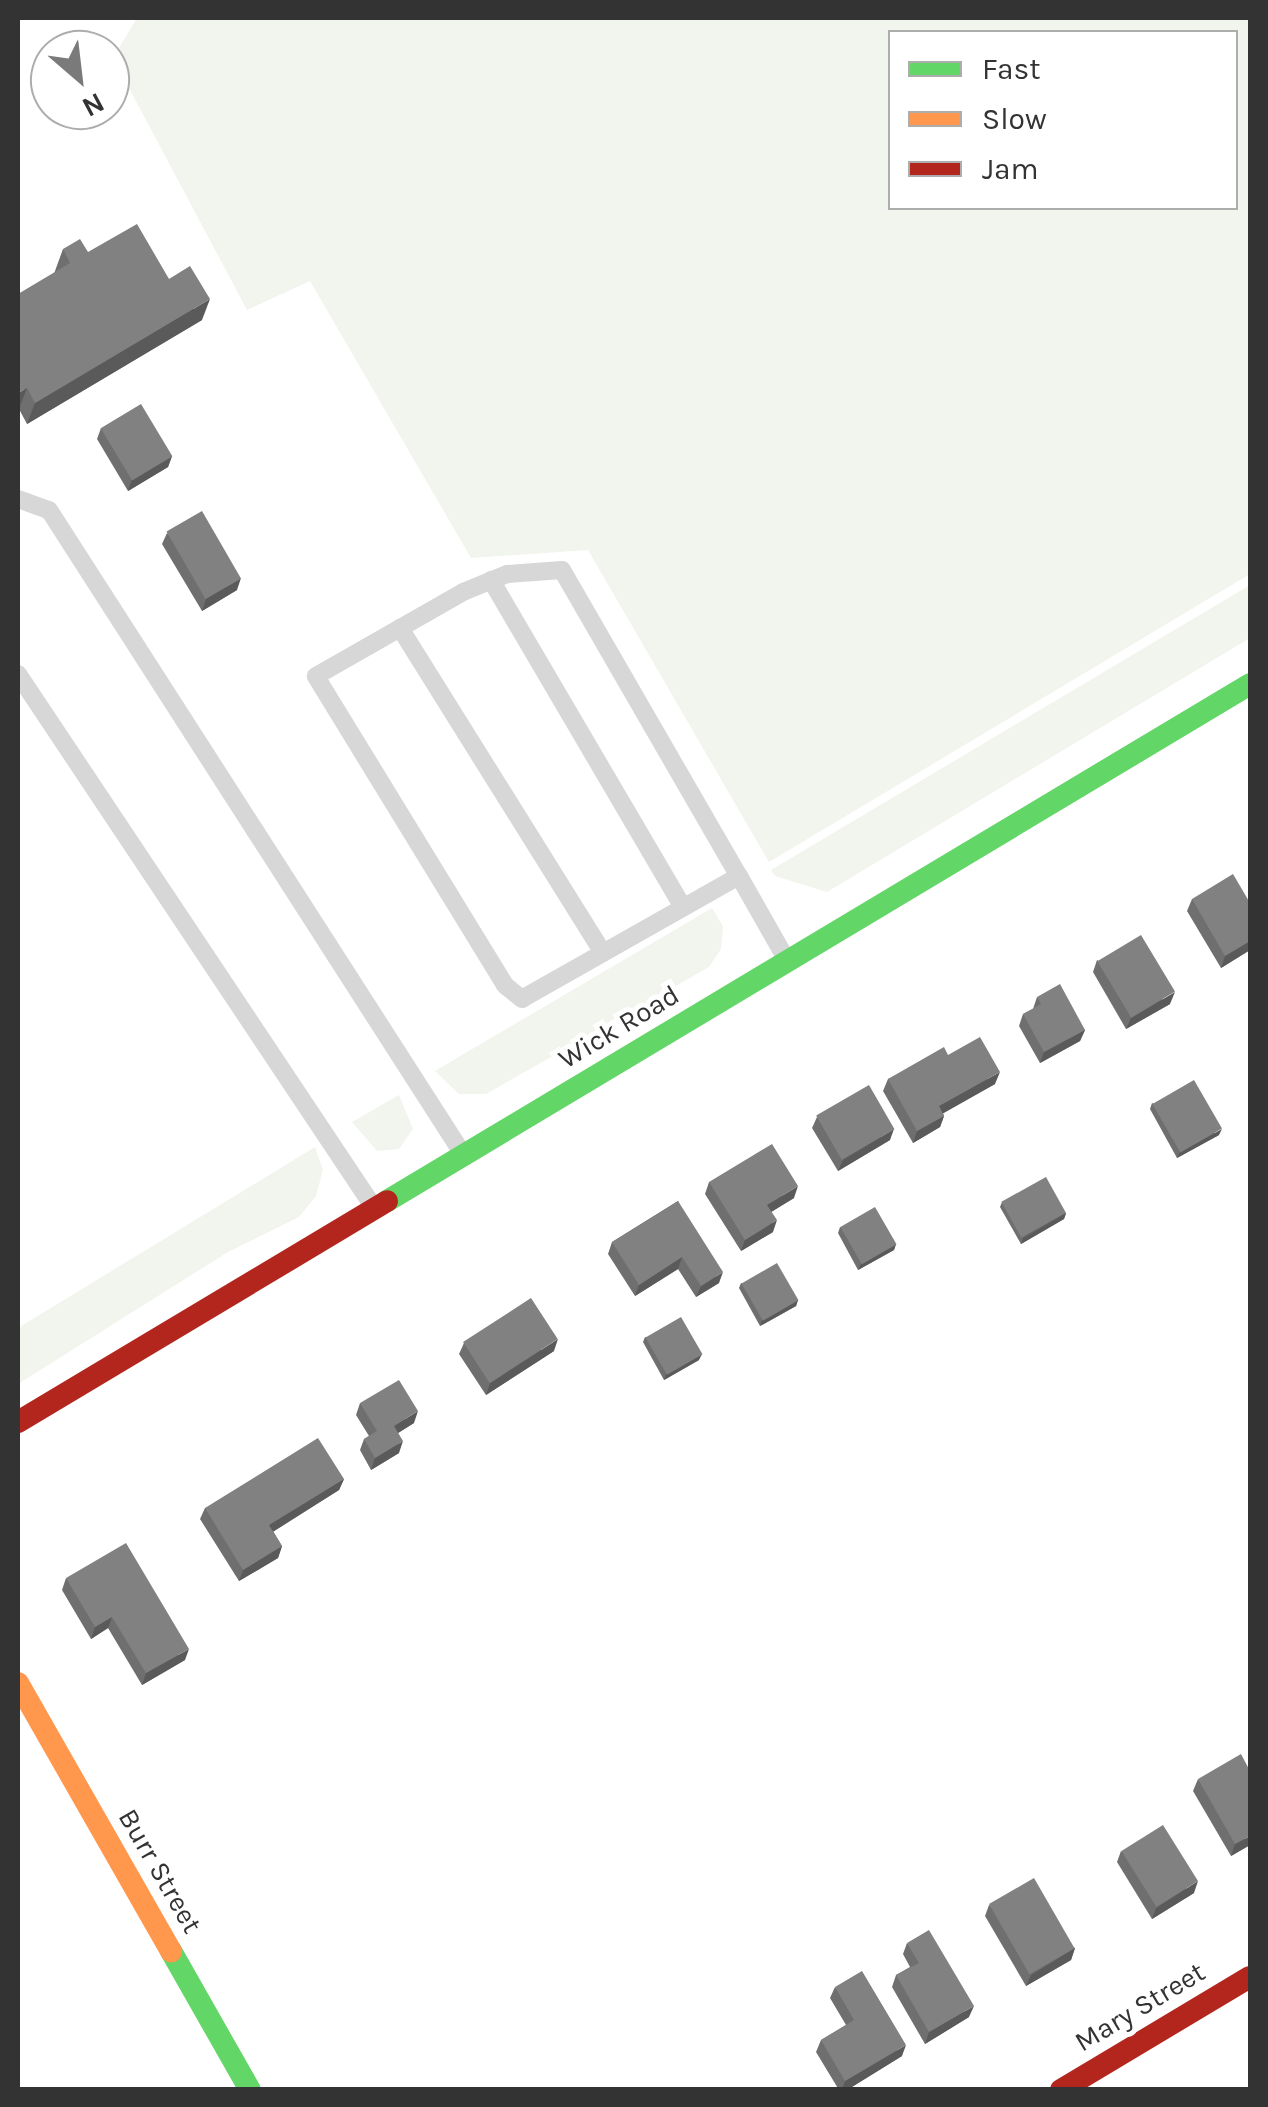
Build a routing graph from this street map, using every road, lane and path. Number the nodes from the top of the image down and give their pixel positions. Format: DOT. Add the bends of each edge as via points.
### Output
graph roads {
  1 [pos="18,499"];
  2 [pos="491,580"];
  3 [pos="400,628"];
  4 [pos="18,674"];
  5 [pos="1250,684"];
  6 [pos="739,876"];
  7 [pos="683,907"];
  8 [pos="603,952"];
  9 [pos="788,962"];
  10 [pos="464,1156"];
  11 [pos="376,1209"];
  12 [pos="18,1422"];
  13 [pos="18,1683"];
  14 [pos="1250,1977"];
  15 [pos="250,2090"];
  16 [pos="1061,2090"];
  1 -- 10 [label="lane" via="48,510"];
  2 -- 3 [label="lane"];
  2 -- 6 [label="lane" via="562,570"];
  2 -- 7 [label="lane"];
  3 -- 8 [label="lane"];
  3 -- 8 [label="lane" via="316,676 505,985 522,999"];
  4 -- 11 [label="lane"];
  5 -- 9 [label="street, Wick Road"];
  6 -- 7 [label="lane"];
  6 -- 9 [label="lane"];
  7 -- 8 [label="lane"];
  9 -- 10 [label="street, Wick Road"];
  10 -- 11 [label="street, Wick Road"];
  11 -- 12 [label="street, Wick Road"];
  13 -- 15 [label="street, Burr Street"];
  14 -- 16 [label="street, Mary Street"];
}
